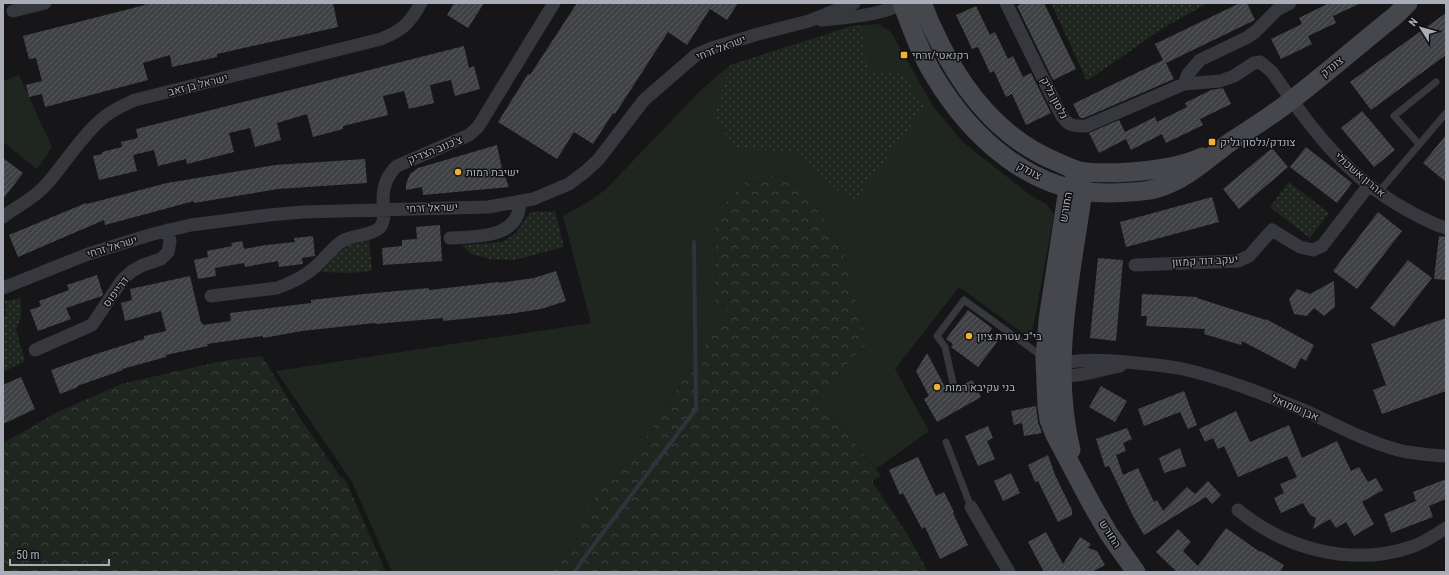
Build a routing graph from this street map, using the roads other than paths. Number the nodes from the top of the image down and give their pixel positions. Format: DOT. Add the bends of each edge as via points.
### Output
graph roads {
  1 [pos="45,3"];
  2 [pos="421,3"];
  3 [pos="554,3"];
  4 [pos="854,3"];
  5 [pos="903,3"];
  6 [pos="922,3"];
  7 [pos="1006,3"];
  8 [pos="1290,3"];
  9 [pos="1413,3"];
  10 [pos="1402,9"];
  11 [pos="13,11"];
  12 [pos="809,21"];
  13 [pos="1436,82"];
  14 [pos="1184,84"];
  15 [pos="1292,100"];
  16 [pos="1446,113"];
  17 [pos="1420,144"];
  18 [pos="1227,145"];
  19 [pos="1080,171"];
  20 [pos="1374,189"];
  21 [pos="1076,190"];
  22 [pos="520,202"];
  23 [pos="383,210"];
  24 [pos="3,217"];
  25 [pos="1446,228"];
  26 [pos="168,230"];
  27 [pos="450,238"];
  28 [pos="1135,265"];
  29 [pos="3,288"];
  30 [pos="212,296"];
  31 [pos="35,350"];
  32 [pos="1053,367"];
  33 [pos="953,383"];
  34 [pos="946,442"];
  35 [pos="1446,456"];
  36 [pos="971,507"];
  37 [pos="1238,510"];
  38 [pos="1446,528"];
  39 [pos="1009,572"];
  40 [pos="1136,572"];
  1 -- 11 [label="street"];
  2 -- 24 [label="street, ישראל בן זאב" via="406,25 395,34 381,39 135,100 118,108 89,132 43,188"];
  3 -- 23 [label="street, צ'כנוב הצדיק" via="478,127 470,135 397,166 390,173 385,185"];
  4 -- 12 [label="street, ישראל זרחי"];
  5 -- 12 [label="street, ישראל זרחי" via="859,16"];
  5 -- 21 [label="street, צונדק" via="933,74 972,127 988,144 1010,160 1039,177"];
  6 -- 19 [label="street, צונדק" via="951,63 987,114 1001,128 1042,156"];
  7 -- 14 [label="street, נלסון גליק" via="1058,109 1068,123 1086,126"];
  8 -- 14 [label="street" via="1277,10 1255,32 1200,60 1188,74"];
  9 -- 10 [label="street, צונדק"];
  10 -- 15 [label="street, צונדק"];
  12 -- 22 [label="street, ישראל זרחי" via="752,36 696,55 644,100 598,160 569,184"];
  13 -- 17 [label="lane" via="1394,116"];
  14 -- 15 [label="street, נלסון גליק" via="1220,81 1260,62 1272,72"];
  15 -- 18 [label="street, צונדק"];
  15 -- 20 [label="street, אהרון אשכולי" via="1329,148"];
  16 -- 17 [label="lane"];
  17 -- 20 [label="lane"];
  18 -- 19 [label="street, צונדק" via="1192,160 1149,171"];
  18 -- 21 [label="street, צונדק" via="1201,166 1159,188 1144,192"];
  19 -- 21 [label="street, החורש"];
  20 -- 25 [label="street, אהרון אשכולי" via="1415,215"];
  20 -- 28 [label="street, יעקב דוד קמזון" via="1322,246 1313,250 1300,247 1272,230 1249,256 1238,261"];
  21 -- 32 [label="street, החורש" via="1062,339"];
  22 -- 23 [label="street, ישראל זרחי" via="488,207"];
  22 -- 27 [label="street" via="516,220 505,230"];
  23 -- 26 [label="street, ישראל זרחי" via="268,215"];
  23 -- 30 [label="street, צ'כנוב הצדיק" via="383,220 374,232 343,240 301,278 277,288"];
  26 -- 29 [label="street, ישראל זרחי" via="88,254"];
  26 -- 31 [label="street, דרייפוס" via="168,252 161,259 132,271 122,280 92,325"];
  32 -- 33 [label="lane" via="964,300 937,336 945,347"];
  32 -- 35 [label="street, אבן שמואל" via="1142,364 1182,369 1233,384 1302,410 1373,442 1398,450"];
  32 -- 40 [label="street, החורש" via="1076,473 1102,522"];
  34 -- 36 [label="lane"];
  36 -- 39 [label="street"];
  37 -- 38 [label="street" via="1270,533 1306,547 1334,554 1386,553 1412,547"];
}
